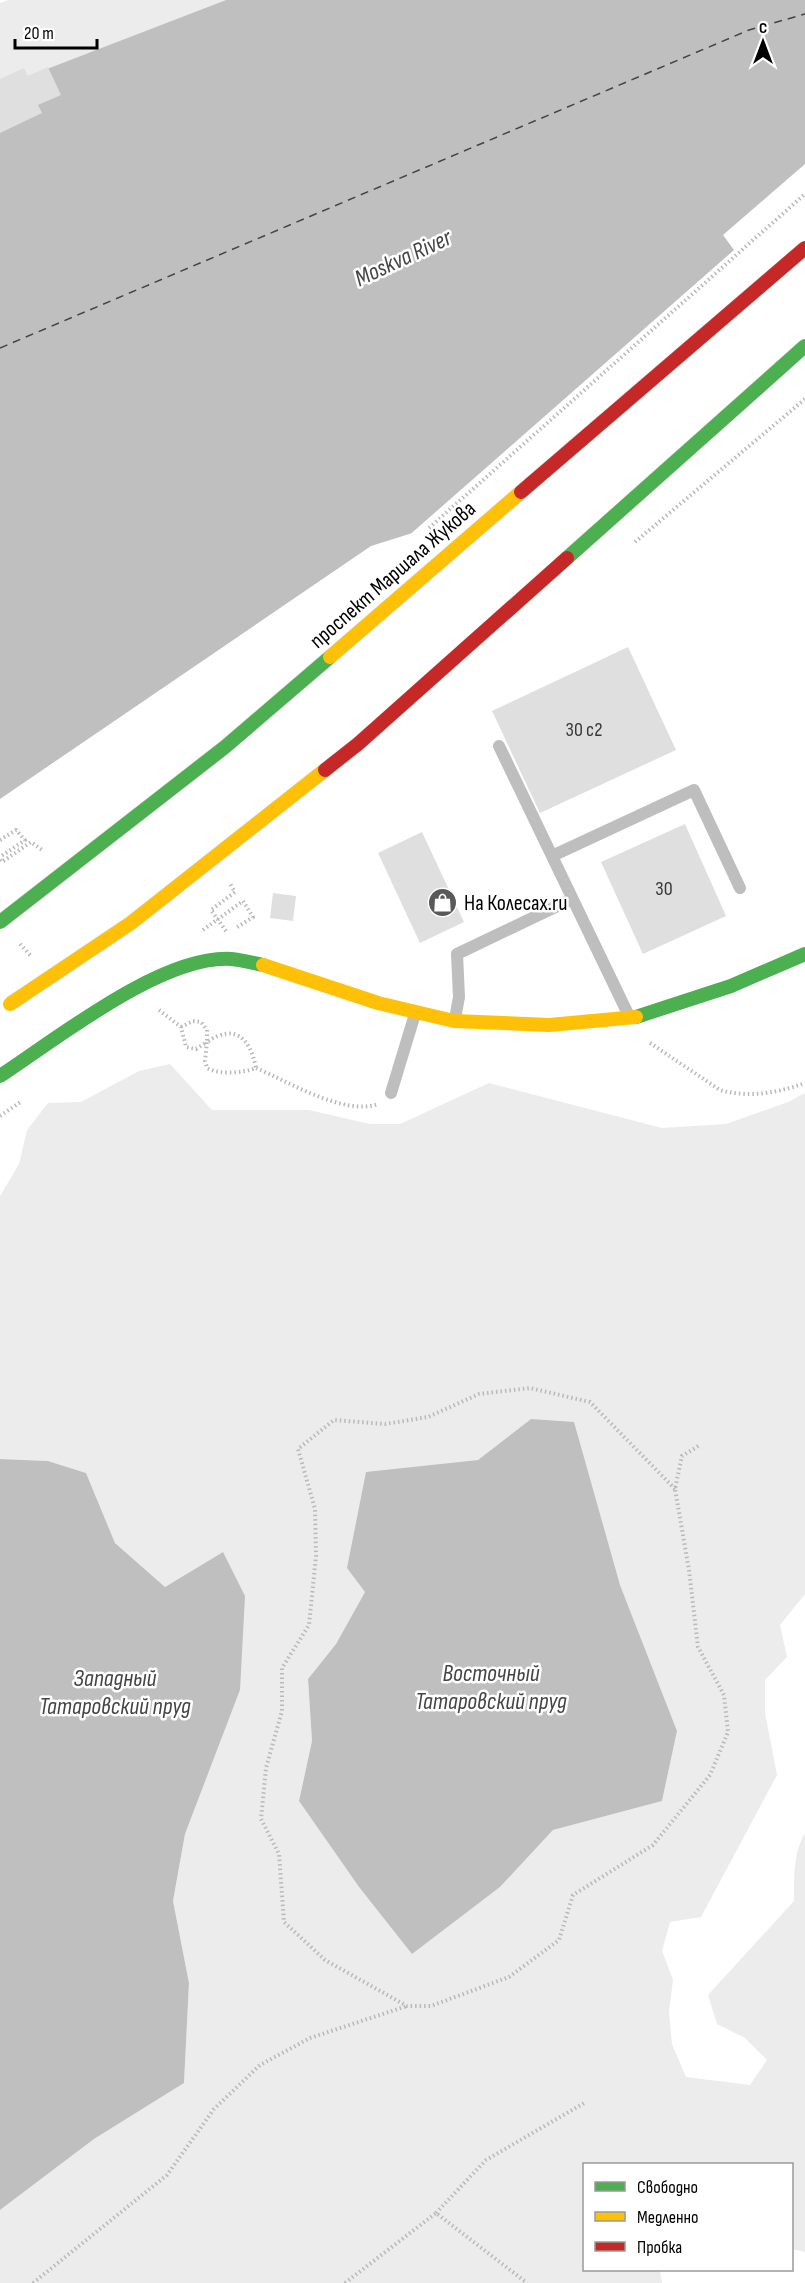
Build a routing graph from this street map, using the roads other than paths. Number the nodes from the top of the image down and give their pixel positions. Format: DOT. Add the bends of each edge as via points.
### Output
graph roads {
  1 [pos="805,248"];
  2 [pos="805,346"];
  3 [pos="499,746"];
  4 [pos="552,856"];
  5 [pos="740,888"];
  6 [pos="572,899"];
  7 [pos="0,922"];
  8 [pos="805,954"];
  9 [pos="9,1004"];
  10 [pos="415,1014"];
  11 [pos="630,1019"];
  12 [pos="454,1021"];
  13 [pos="0,1076"];
  14 [pos="391,1093"];
  1 -- 7 [label="main road, проспект Маршала Жукова, bridge" via="225,747"];
  2 -- 9 [label="main road, bridge" via="358,744 131,923"];
  3 -- 4 [label="lane"];
  4 -- 5 [label="lane" via="694,790"];
  4 -- 6 [label="lane"];
  6 -- 11 [label="lane"];
  6 -- 12 [label="lane" via="457,954 459,997"];
  8 -- 11 [label="main road" via="731,986"];
  10 -- 12 [label="main road"];
  10 -- 13 [label="main road" via="265,964 231,959 201,962 144,983"];
  10 -- 14 [label="lane"];
  11 -- 12 [label="main road" via="549,1025"];
}
